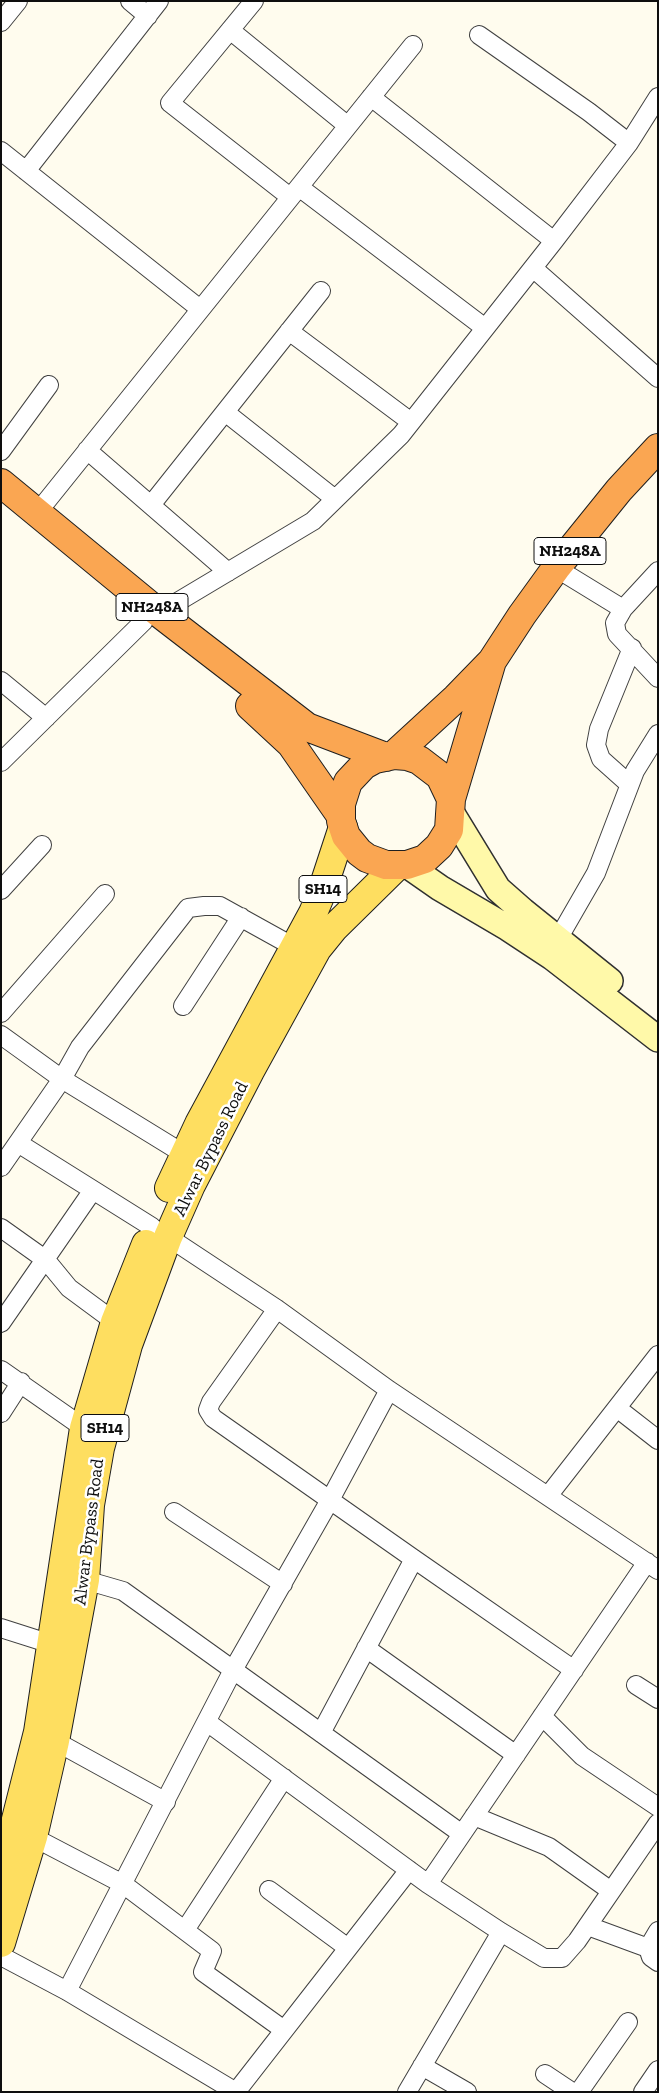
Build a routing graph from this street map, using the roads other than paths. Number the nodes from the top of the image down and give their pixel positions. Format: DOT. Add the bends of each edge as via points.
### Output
graph roads {
  1 [pos="18,1"];
  2 [pos="130,1"];
  3 [pos="160,1"];
  4 [pos="254,1"];
  5 [pos="148,16"];
  6 [pos="1,22"];
  7 [pos="230,30"];
  8 [pos="479,35"];
  9 [pos="413,45"];
  10 [pos="371,97"];
  11 [pos="658,97"];
  12 [pos="348,126"];
  13 [pos="629,143"];
  14 [pos="1,152"];
  15 [pos="26,171"];
  16 [pos="295,192"];
  17 [pos="554,241"];
  18 [pos="533,268"];
  19 [pos="322,290"];
  20 [pos="200,310"];
  21 [pos="485,328"];
  22 [pos="289,331"];
  23 [pos="658,378"];
  24 [pos="49,385"];
  25 [pos="225,412"];
  26 [pos="411,422"];
  27 [pos="658,448"];
  28 [pos="88,450"];
  29 [pos="1,451"];
  30 [pos="1,483"];
  31 [pos="335,499"];
  32 [pos="1,502"];
  33 [pos="152,505"];
  34 [pos="36,513"];
  35 [pos="556,568"];
  36 [pos="658,571"];
  37 [pos="228,572"];
  38 [pos="623,609"];
  39 [pos="151,617"];
  40 [pos="632,648"];
  41 [pos="492,661"];
  42 [pos="658,678"];
  43 [pos="1,680"];
  44 [pos="46,718"];
  45 [pos="658,734"];
  46 [pos="390,756"];
  47 [pos="1,762"];
  48 [pos="629,784"];
  49 [pos="451,805"];
  50 [pos="342,821"];
  51 [pos="42,845"];
  52 [pos="401,866"];
  53 [pos="1,890"];
  54 [pos="105,894"];
  55 [pos="241,917"];
  56 [pos="558,939"];
  57 [pos="306,948"];
  58 [pos="183,1006"];
  59 [pos="1,1013"];
  60 [pos="658,1018"];
  61 [pos="1,1036"];
  62 [pos="658,1039"];
  63 [pos="62,1079"];
  64 [pos="18,1144"];
  65 [pos="184,1154"];
  66 [pos="1,1168"];
  67 [pos="92,1190"];
  68 [pos="1,1228"];
  69 [pos="160,1232"];
  70 [pos="46,1260"];
  71 [pos="277,1310"];
  72 [pos="115,1322"];
  73 [pos="1,1323"];
  74 [pos="658,1355"];
  75 [pos="1,1370"];
  76 [pos="21,1382"];
  77 [pos="389,1390"];
  78 [pos="617,1408"];
  79 [pos="1,1413"];
  80 [pos="84,1428"];
  81 [pos="658,1440"];
  82 [pos="548,1496"];
  83 [pos="330,1500"];
  84 [pos="174,1512"];
  85 [pos="414,1560"];
  86 [pos="653,1566"];
  87 [pos="85,1580"];
  88 [pos="283,1584"];
  89 [pos="1,1628"];
  90 [pos="51,1644"];
  91 [pos="366,1648"];
  92 [pos="233,1670"];
  93 [pos="574,1670"];
  94 [pos="636,1685"];
  95 [pos="658,1699"];
  96 [pos="542,1716"];
  97 [pos="206,1722"];
  98 [pos="321,1733"];
  99 [pos="56,1741"];
  100 [pos="516,1754"];
  101 [pos="284,1778"];
  102 [pos="166,1802"];
  103 [pos="658,1807"];
  104 [pos="474,1816"];
  105 [pos="658,1823"];
  106 [pos="462,1834"];
  107 [pos="33,1837"];
  108 [pos="409,1870"];
  109 [pos="1,1879"];
  110 [pos="123,1884"];
  111 [pos="428,1884"];
  112 [pos="269,1890"];
  113 [pos="612,1891"];
  114 [pos="588,1926"];
  115 [pos="185,1930"];
  116 [pos="658,1931"];
  117 [pos="501,1932"];
  118 [pos="1,1943"];
  119 [pos="348,1948"];
  120 [pos="653,1955"];
  121 [pos="1,1956"];
  122 [pos="67,1991"];
  123 [pos="628,2022"];
  124 [pos="284,2030"];
  125 [pos="422,2066"];
  126 [pos="658,2070"];
  127 [pos="545,2074"];
  128 [pos="236,2092"];
  129 [pos="407,2092"];
  130 [pos="466,2092"];
  131 [pos="572,2092"];
  132 [pos="579,2092"];
  133 [pos="643,2092"];
  1 -- 6 [label="street"];
  2 -- 5 [label="street"];
  3 -- 5 [label="street"];
  4 -- 7 [label="street"];
  5 -- 15 [label="street"];
  7 -- 12 [label="street"];
  7 -- 16 [label="street" via="170,103"];
  8 -- 13 [label="street"];
  9 -- 10 [label="street"];
  10 -- 12 [label="street"];
  10 -- 17 [label="street"];
  11 -- 13 [label="street"];
  12 -- 16 [label="street"];
  13 -- 17 [label="street"];
  14 -- 15 [label="street"];
  15 -- 20 [label="street"];
  16 -- 20 [label="street"];
  16 -- 21 [label="street"];
  17 -- 18 [label="street"];
  18 -- 21 [label="street"];
  18 -- 23 [label="street"];
  19 -- 22 [label="street"];
  20 -- 28 [label="street"];
  21 -- 26 [label="street"];
  22 -- 25 [label="street"];
  22 -- 26 [label="street"];
  24 -- 29 [label="street"];
  25 -- 31 [label="street"];
  25 -- 33 [label="street"];
  26 -- 31 [label="street" via="401,436"];
  27 -- 35 [label="highway, NH248A" via="619,490"];
  28 -- 33 [label="street"];
  28 -- 34 [label="street"];
  30 -- 34 [label="highway, NH248A"];
  31 -- 37 [label="street" via="313,521"];
  32 -- 39 [label="highway, NH248A"];
  33 -- 37 [label="street"];
  34 -- 39 [label="highway, NH248A"];
  35 -- 38 [label="street"];
  35 -- 41 [label="highway, NH248A"];
  36 -- 38 [label="street"];
  37 -- 39 [label="street"];
  38 -- 40 [label="street" via="615,623 617,634"];
  39 -- 44 [label="street"];
  39 -- 46 [label="highway, NH248A" via="306,728"];
  39 -- 50 [label="highway, NH248A" via="291,744"];
  40 -- 42 [label="street"];
  40 -- 48 [label="street" via="599,729 596,745 601,759"];
  41 -- 46 [label="highway, NH248A" via="456,698"];
  41 -- 49 [label="highway, NH248A"];
  43 -- 44 [label="street"];
  44 -- 47 [label="street"];
  45 -- 48 [label="street"];
  46 -- 49 [label="highway, NH248A" via="419,760 440,776"];
  46 -- 50 [label="highway, NH248A" via="364,765 348,782 342,798"];
  48 -- 56 [label="street" via="596,873"];
  49 -- 52 [label="highway, NH248A" via="448,830 439,846 425,859"];
  49 -- 56 [label="street" via="498,888"];
  50 -- 52 [label="highway, NH248A" via="352,845 367,858"];
  50 -- 57 [label="main road, SH14"];
  51 -- 53 [label="street"];
  52 -- 57 [label="main road, SH14" via="334,928"];
  52 -- 62 [label="street" via="552,957"];
  54 -- 59 [label="street"];
  55 -- 57 [label="street"];
  55 -- 58 [label="street"];
  55 -- 63 [label="street" via="220,906 188,908 80,1047"];
  56 -- 60 [label="street"];
  57 -- 65 [label="main road, SH14"];
  57 -- 69 [label="main road, Alwar Bypass Road / SH14" via="217,1132"];
  61 -- 63 [label="street"];
  63 -- 64 [label="street"];
  63 -- 65 [label="street"];
  64 -- 66 [label="street"];
  64 -- 67 [label="street"];
  65 -- 69 [label="main road, SH14"];
  67 -- 69 [label="street"];
  67 -- 70 [label="street"];
  68 -- 70 [label="street"];
  69 -- 71 [label="street"];
  69 -- 72 [label="main road, SH14"];
  69 -- 87 [label="main road, Alwar Bypass Road / SH14" via="100,1448 90,1505"];
  70 -- 72 [label="street" via="69,1288"];
  70 -- 73 [label="street"];
  71 -- 77 [label="street"];
  71 -- 83 [label="street" via="208,1410 214,1418"];
  72 -- 80 [label="main road, SH14"];
  74 -- 78 [label="street"];
  75 -- 76 [label="street"];
  76 -- 79 [label="street"];
  76 -- 80 [label="street"];
  77 -- 82 [label="street"];
  77 -- 83 [label="street"];
  78 -- 81 [label="street"];
  78 -- 82 [label="street"];
  80 -- 90 [label="main road, SH14"];
  82 -- 86 [label="street"];
  83 -- 85 [label="street"];
  83 -- 88 [label="street"];
  84 -- 88 [label="street"];
  85 -- 91 [label="street"];
  85 -- 93 [label="street"];
  86 -- 93 [label="street"];
  87 -- 92 [label="street" via="123,1591"];
  87 -- 99 [label="main road, Alwar Bypass Road / SH14"];
  88 -- 92 [label="street"];
  89 -- 90 [label="street"];
  90 -- 109 [label="main road, SH14" via="38,1732"];
  91 -- 98 [label="street"];
  91 -- 100 [label="street"];
  92 -- 97 [label="street"];
  92 -- 98 [label="street"];
  93 -- 96 [label="street"];
  94 -- 95 [label="street"];
  96 -- 100 [label="street"];
  96 -- 103 [label="street" via="582,1756"];
  97 -- 101 [label="street"];
  97 -- 102 [label="street"];
  98 -- 106 [label="street"];
  99 -- 102 [label="street"];
  99 -- 107 [label="main road, Alwar Bypass Road / SH14"];
  100 -- 104 [label="street"];
  101 -- 108 [label="street"];
  101 -- 115 [label="street"];
  102 -- 110 [label="street"];
  104 -- 106 [label="street"];
  104 -- 113 [label="street" via="549,1847"];
  105 -- 113 [label="street"];
  106 -- 111 [label="street"];
  107 -- 110 [label="street"];
  107 -- 118 [label="main road, Alwar Bypass Road / SH14"];
  108 -- 111 [label="street"];
  108 -- 119 [label="street"];
  110 -- 115 [label="street"];
  110 -- 122 [label="street"];
  111 -- 117 [label="street"];
  112 -- 119 [label="street"];
  113 -- 114 [label="street"];
  114 -- 117 [label="street" via="562,1958 544,1958"];
  114 -- 120 [label="street"];
  115 -- 124 [label="street" via="212,1951 203,1972"];
  116 -- 120 [label="street"];
  117 -- 125 [label="street"];
  119 -- 124 [label="street"];
  121 -- 122 [label="street"];
  122 -- 128 [label="street"];
  123 -- 132 [label="street"];
  124 -- 128 [label="street"];
  125 -- 129 [label="street"];
  125 -- 130 [label="street"];
  126 -- 133 [label="street"];
  127 -- 131 [label="street"];
}
